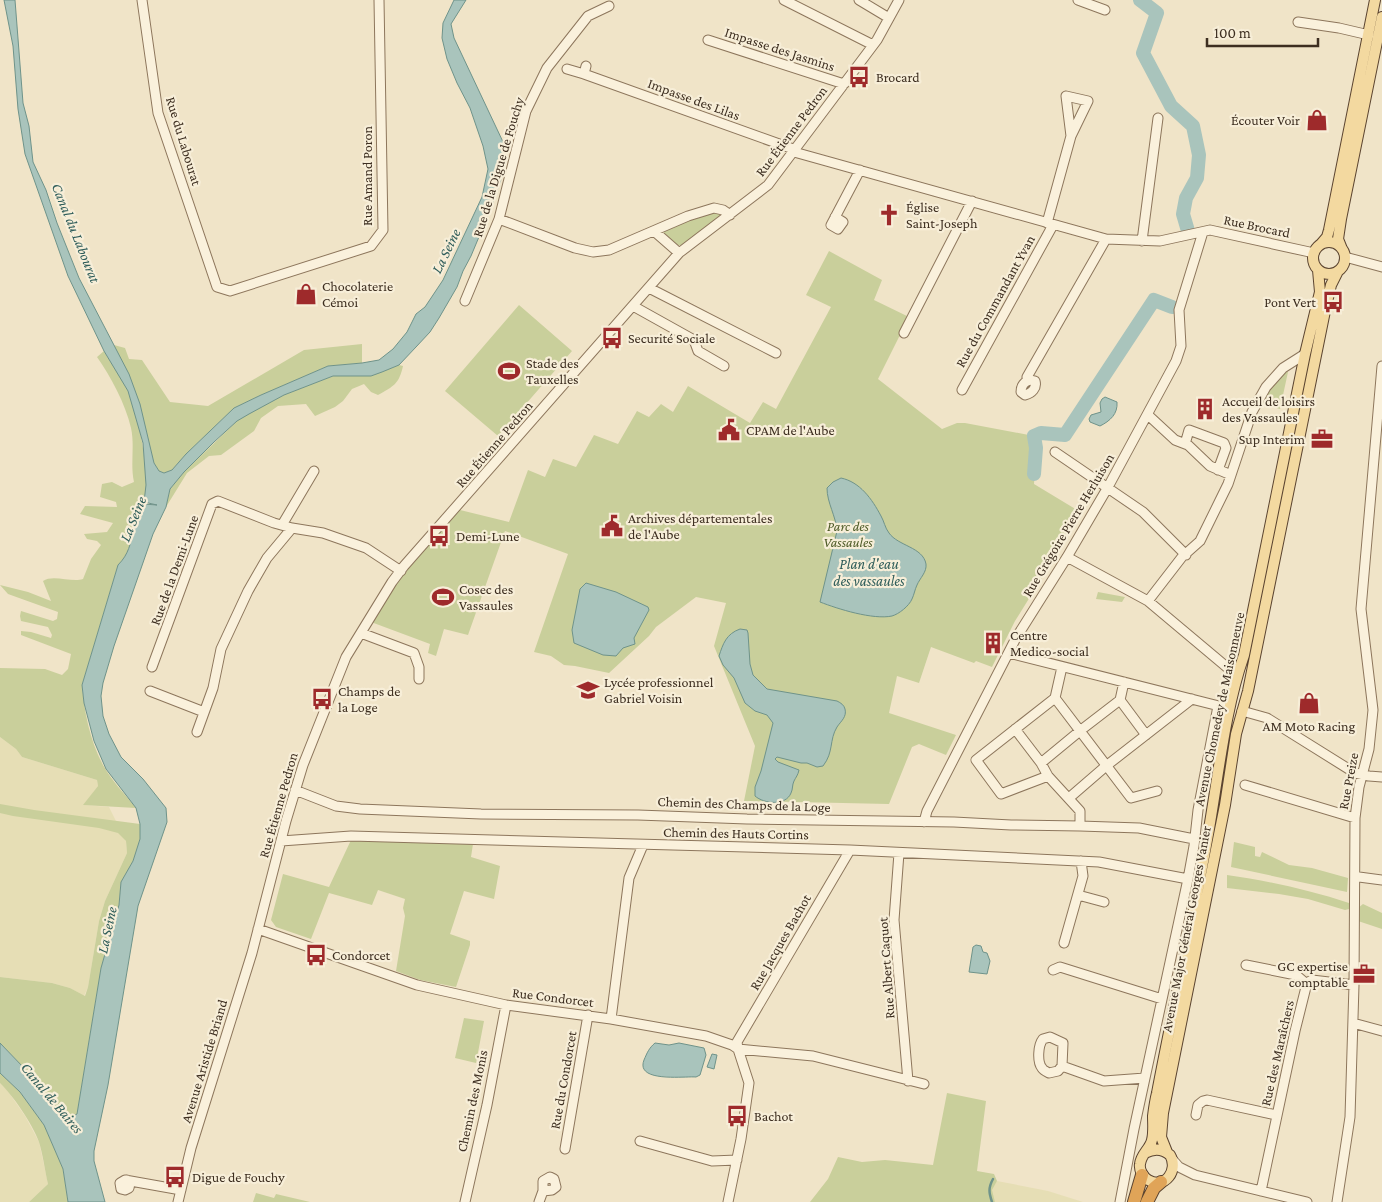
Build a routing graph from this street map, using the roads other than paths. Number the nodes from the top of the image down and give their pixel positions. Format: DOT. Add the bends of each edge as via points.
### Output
graph roads {
  1 [pos="142,0"];
  2 [pos="379,0"];
  3 [pos="784,0"];
  4 [pos="859,0"];
  5 [pos="899,0"];
  6 [pos="1078,0"];
  7 [pos="1375,0"];
  8 [pos="609,6"];
  9 [pos="1105,10"];
  10 [pos="1382,17"];
  11 [pos="889,18"];
  12 [pos="1298,22"];
  13 [pos="1369,35"];
  14 [pos="708,40"];
  15 [pos="873,45"];
  16 [pos="567,68"];
  17 [pos="844,84"];
  18 [pos="1158,118"];
  19 [pos="1071,136"];
  20 [pos="795,151"];
  21 [pos="860,170"];
  22 [pos="972,201"];
  23 [pos="730,215"];
  24 [pos="835,217"];
  25 [pos="500,219"];
  26 [pos="1050,224"];
  27 [pos="654,232"];
  28 [pos="1202,232"];
  29 [pos="1106,240"];
  30 [pos="1142,240"];
  31 [pos="1321,244"];
  32 [pos="679,253"];
  33 [pos="1314,253"];
  34 [pos="1343,253"];
  35 [pos="1382,267"];
  36 [pos="1318,270"];
  37 [pos="1338,271"];
  38 [pos="217,287"];
  39 [pos="648,288"];
  40 [pos="465,301"];
  41 [pos="633,306"];
  42 [pos="904,333"];
  43 [pos="776,353"];
  44 [pos="1305,354"];
  45 [pos="724,366"];
  46 [pos="1382,366"];
  47 [pos="1028,380"];
  48 [pos="962,390"];
  49 [pos="1148,415"];
  50 [pos="1379,423"];
  51 [pos="1185,444"];
  52 [pos="1055,452"];
  53 [pos="1218,470"];
  54 [pos="314,471"];
  55 [pos="1231,475"];
  56 [pos="1108,487"];
  57 [pos="282,525"];
  58 [pos="292,528"];
  59 [pos="1186,555"];
  60 [pos="1067,557"];
  61 [pos="401,571"];
  62 [pos="1148,601"];
  63 [pos="361,632"];
  64 [pos="1009,653"];
  65 [pos="152,667"];
  66 [pos="1062,667"];
  67 [pos="1239,669"];
  68 [pos="419,679"];
  69 [pos="1124,682"];
  70 [pos="150,691"];
  71 [pos="1055,698"];
  72 [pos="1192,699"];
  73 [pos="1120,700"];
  74 [pos="1218,706"];
  75 [pos="1231,709"];
  76 [pos="1242,711"];
  77 [pos="204,712"];
  78 [pos="1016,729"];
  79 [pos="1081,730"];
  80 [pos="197,732"];
  81 [pos="1146,735"];
  82 [pos="1042,763"];
  83 [pos="1106,766"];
  84 [pos="1362,775"];
  85 [pos="1048,776"];
  86 [pos="1382,777"];
  87 [pos="1246,784"];
  88 [pos="295,790"];
  89 [pos="1157,791"];
  90 [pos="1069,798"];
  91 [pos="1355,818"];
  92 [pos="924,822"];
  93 [pos="1080,826"];
  94 [pos="1194,839"];
  95 [pos="281,841"];
  96 [pos="644,844"];
  97 [pos="850,850"];
  98 [pos="899,853"];
  99 [pos="1080,861"];
  100 [pos="1355,878"];
  101 [pos="1188,879"];
  102 [pos="1382,880"];
  103 [pos="1078,895"];
  104 [pos="1104,902"];
  105 [pos="258,929"];
  106 [pos="1064,943"];
  107 [pos="1246,965"];
  108 [pos="1053,970"];
  109 [pos="1305,984"];
  110 [pos="1354,985"];
  111 [pos="1162,999"];
  112 [pos="506,1005"];
  113 [pos="588,1015"];
  114 [pos="611,1019"];
  115 [pos="1353,1022"];
  116 [pos="1382,1031"];
  117 [pos="738,1049"];
  118 [pos="1062,1066"];
  119 [pos="1145,1078"];
  120 [pos="908,1081"];
  121 [pos="924,1084"];
  122 [pos="1196,1115"];
  123 [pos="1276,1115"];
  124 [pos="640,1141"];
  125 [pos="565,1149"];
  126 [pos="1146,1153"];
  127 [pos="1170,1156"];
  128 [pos="737,1160"];
  129 [pos="1142,1175"];
  130 [pos="1195,1175"];
  131 [pos="1165,1179"];
  132 [pos="128,1180"];
  133 [pos="181,1190"];
  134 [pos="1261,1190"];
  135 [pos="178,1202"];
  136 [pos="465,1202"];
  137 [pos="728,1202"];
  138 [pos="1120,1202"];
  139 [pos="1134,1202"];
  140 [pos="1147,1202"];
  141 [pos="1306,1202"];
  142 [pos="1337,1202"];
  1 -- 38 [label="street, Rue du Labourat" via="158,113"];
  2 -- 38 [label="street, Rue Amand Poron" via="383,230 371,246 230,292"];
  3 -- 15 [label="street"];
  4 -- 11 [label="street"];
  5 -- 11 [label="street, Rue Étienne Pedron"];
  6 -- 9 [label="street"];
  7 -- 13 [label="main road"];
  8 -- 25 [label="street, Rue de la Digue de Fouchy" via="588,16 547,68 526,111"];
  10 -- 34 [label="main road" via="1339,229 1338,239"];
  11 -- 15 [label="street, Rue Étienne Pedron"];
  12 -- 13 [label="street"];
  13 -- 31 [label="main road" via="1329,230"];
  14 -- 17 [label="street, Impasse des Jasmins"];
  15 -- 17 [label="street, Rue Étienne Pedron"];
  16 -- 20 [label="street, Impasse des Lilas" via="585,70"];
  17 -- 20 [label="street, Rue Étienne Pedron"];
  18 -- 30 [label="street"];
  19 -- 26 [label="street, Rue du Commandant Yvan"];
  20 -- 21 [label="street, Rue Brocard"];
  20 -- 23 [label="street, Rue Étienne Pedron" via="768,185"];
  21 -- 22 [label="street, Rue Brocard"];
  21 -- 24 [label="street"];
  22 -- 26 [label="street, Rue Brocard"];
  22 -- 42 [label="street"];
  23 -- 27 [label="street" via="714,208"];
  23 -- 32 [label="street, Rue Étienne Pedron"];
  25 -- 27 [label="street" via="593,252 609,250"];
  25 -- 40 [label="street, Rue de la Digue de Fouchy"];
  26 -- 29 [label="street, Rue Brocard"];
  26 -- 48 [label="street, Rue du Commandant Yvan"];
  27 -- 32 [label="street"];
  28 -- 30 [label="street, Rue Brocard"];
  28 -- 33 [label="street, Rue Brocard" via="1210,230"];
  28 -- 49 [label="street, Rue Grégoire Pierre Herluison" via="1179,310 1181,346"];
  29 -- 30 [label="street, Rue Brocard"];
  29 -- 47 [label="street"];
  31 -- 33 [label="main road"];
  31 -- 34 [label="main road" via="1339,245"];
  32 -- 39 [label="street, Rue Étienne Pedron"];
  33 -- 36 [label="main road"];
  34 -- 35 [label="street"];
  34 -- 37 [label="main road"];
  36 -- 37 [label="main road" via="1328,274"];
  36 -- 44 [label="main road, Avenue Chomedey de Maisonneuve" via="1320,292"];
  37 -- 76 [label="main road, Avenue Major Général Georges Vanier" via="1331,285 1323,321"];
  39 -- 41 [label="street, Rue Étienne Pedron"];
  39 -- 43 [label="street"];
  41 -- 45 [label="street" via="694,340 698,351"];
  41 -- 61 [label="street, Rue Étienne Pedron"];
  44 -- 55 [label="street" via="1283,368 1266,387 1252,412"];
  44 -- 67 [label="main road, Avenue Chomedey de Maisonneuve"];
  46 -- 50 [label="street, Rue Preize"];
  49 -- 51 [label="street" via="1174,440"];
  49 -- 56 [label="street, Rue Grégoire Pierre Herluison"];
  50 -- 84 [label="street, Rue Preize" via="1361,609 1373,710 1369,750"];
  51 -- 53 [label="street"];
  51 -- 53 [label="street" via="1189,430 1224,443 1226,448"];
  52 -- 56 [label="street"];
  53 -- 55 [label="street"];
  54 -- 57 [label="street"];
  55 -- 59 [label="street" via="1200,541"];
  56 -- 59 [label="street" via="1143,512"];
  56 -- 60 [label="street, Rue Grégoire Pierre Herluison"];
  57 -- 58 [label="street, Rue de la Demi-Lune"];
  57 -- 65 [label="street, Rue de la Demi-Lune" via="218,501 212,504"];
  58 -- 61 [label="street, Rue de la Demi-Lune" via="323,533 366,548"];
  58 -- 77 [label="street" via="267,558 248,591 221,649"];
  59 -- 62 [label="street"];
  60 -- 62 [label="street"];
  60 -- 64 [label="street, Rue Grégoire Pierre Herluison"];
  61 -- 63 [label="street, Rue Étienne Pedron"];
  62 -- 67 [label="street" via="1229,669"];
  63 -- 68 [label="street" via="414,653"];
  63 -- 88 [label="street, Rue Étienne Pedron" via="346,656"];
  64 -- 66 [label="street"];
  64 -- 92 [label="street, Rue Grégoire Pierre Herluison"];
  66 -- 69 [label="street"];
  66 -- 71 [label="street"];
  67 -- 75 [label="main road, Avenue Chomedey de Maisonneuve"];
  69 -- 72 [label="street"];
  69 -- 73 [label="street"];
  70 -- 77 [label="street"];
  71 -- 78 [label="street"];
  71 -- 79 [label="street"];
  72 -- 74 [label="street"];
  72 -- 81 [label="street"];
  73 -- 79 [label="street"];
  73 -- 81 [label="street"];
  74 -- 75 [label="street"];
  74 -- 94 [label="street"];
  75 -- 76 [label="main road"];
  75 -- 126 [label="main road, Avenue Chomedey de Maisonneuve" via="1157,1093 1153,1137"];
  76 -- 84 [label="street" via="1267,718"];
  76 -- 127 [label="main road, Avenue Major Général Georges Vanier" via="1164,1113 1161,1137"];
  77 -- 80 [label="street"];
  78 -- 82 [label="street"];
  78 -- 85 [label="street" via="976,760 1001,794"];
  79 -- 82 [label="street"];
  79 -- 83 [label="street"];
  81 -- 83 [label="street"];
  82 -- 85 [label="street"];
  83 -- 89 [label="street" via="1132,798"];
  83 -- 90 [label="street"];
  84 -- 86 [label="street"];
  84 -- 91 [label="street, Rue Preize"];
  85 -- 90 [label="street"];
  87 -- 91 [label="street"];
  88 -- 92 [label="street, Chemin des Champs de la Loge" via="336,806 360,809"];
  88 -- 95 [label="street, Rue Étienne Pedron"];
  90 -- 93 [label="street" via="1080,811"];
  91 -- 100 [label="street, Rue Preize"];
  92 -- 93 [label="street, Chemin des Champs de la Loge"];
  93 -- 94 [label="street, Chemin des Champs de la Loge" via="1139,828"];
  94 -- 101 [label="street"];
  95 -- 96 [label="street, Chemin des Hauts Cortins" via="351,836"];
  95 -- 105 [label="street, Rue Étienne Pedron"];
  96 -- 97 [label="street, Chemin des Hauts Cortins"];
  96 -- 114 [label="street" via="629,878"];
  97 -- 98 [label="street, Chemin des Hauts Cortins"];
  97 -- 117 [label="street, Rue Jacques Bachot" via="737,1042"];
  98 -- 99 [label="street, Chemin des Hauts Cortins"];
  98 -- 120 [label="street, Rue Albert Caquot" via="894,920"];
  99 -- 101 [label="street, Chemin des Hauts Cortins"];
  99 -- 103 [label="street" via="1083,876"];
  100 -- 102 [label="street"];
  100 -- 110 [label="street, Rue Preize"];
  101 -- 111 [label="street"];
  103 -- 104 [label="street"];
  103 -- 106 [label="street"];
  105 -- 112 [label="street, Rue Condorcet" via="417,985"];
  105 -- 133 [label="street, Avenue Aristide Briand"];
  107 -- 109 [label="street, Rue des Maraîchers" via="1296,975"];
  108 -- 111 [label="street" via="1060,967"];
  109 -- 110 [label="street" via="1312,980"];
  109 -- 123 [label="street, Rue des Maraîchers"];
  110 -- 115 [label="street, Rue Preize"];
  111 -- 119 [label="street"];
  112 -- 113 [label="street, Rue Condorcet"];
  112 -- 136 [label="street, Chemin des Monis"];
  113 -- 114 [label="street, Rue Condorcet"];
  113 -- 125 [label="street, Rue du Condorcet"];
  114 -- 117 [label="street, Rue Condorcet" via="706,1036"];
  115 -- 116 [label="street"];
  115 -- 142 [label="street, Rue Preize" via="1350,1117"];
  117 -- 120 [label="street" via="813,1056"];
  117 -- 128 [label="street" via="749,1083"];
  118 -- 119 [label="street" via="1104,1080"];
  119 -- 138 [label="street"];
  120 -- 121 [label="street"];
  122 -- 123 [label="street" via="1198,1105 1207,1100"];
  123 -- 134 [label="street, Rue des Maraîchers"];
  124 -- 128 [label="street" via="712,1161"];
  126 -- 127 [label="main road" via="1155,1149"];
  126 -- 129 [label="main road" via="1140,1163"];
  127 -- 130 [label="street" via="1180,1167"];
  127 -- 131 [label="main road" via="1174,1168"];
  128 -- 137 [label="street"];
  129 -- 131 [label="main road" via="1150,1181"];
  129 -- 139 [label="highway"];
  130 -- 131 [label="street"];
  130 -- 134 [label="street"];
  131 -- 140 [label="highway" via="1154,1188"];
  132 -- 133 [label="street"];
  133 -- 135 [label="street, Avenue Aristide Briand"];
  134 -- 141 [label="street"];
}
